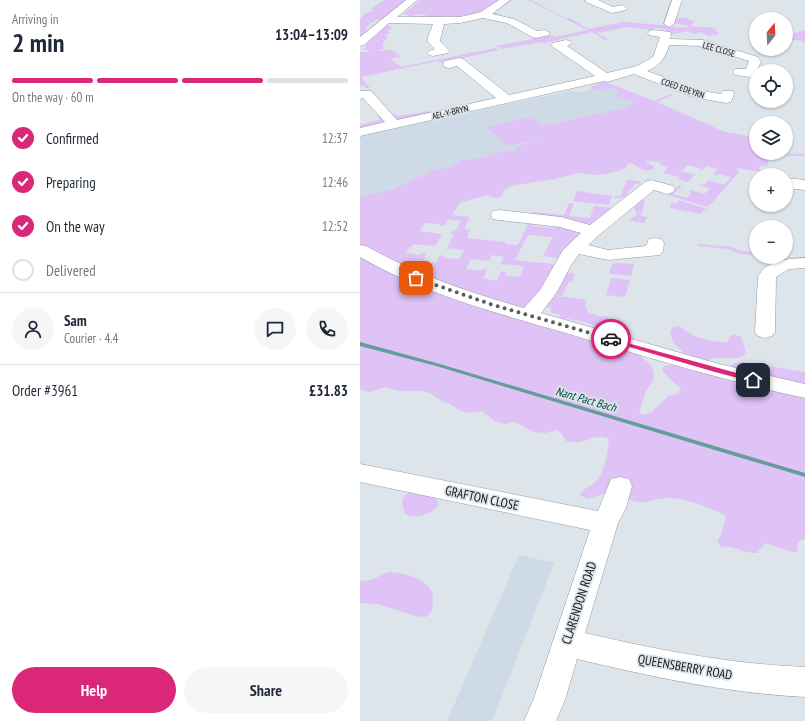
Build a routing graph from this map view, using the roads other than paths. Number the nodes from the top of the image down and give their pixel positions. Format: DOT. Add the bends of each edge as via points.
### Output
graph roads {
  1 [pos="412,0"];
  2 [pos="505,0"];
  3 [pos="590,0"];
  4 [pos="677,0"];
  5 [pos="622,8"];
  6 [pos="483,15"];
  7 [pos="386,20"];
  8 [pos="440,20"];
  9 [pos="669,24"];
  10 [pos="545,33"];
  11 [pos="653,33"];
  12 [pos="664,42"];
  13 [pos="360,43"];
  14 [pos="566,43"];
  15 [pos="433,53"];
  16 [pos="448,64"];
  17 [pos="636,71"];
  18 [pos="739,72"];
  19 [pos="607,78"];
  20 [pos="728,94"];
  21 [pos="360,95"];
  22 [pos="506,99"];
  23 [pos="394,124"];
  24 [pos="360,132"];
  25 [pos="793,184"];
  26 [pos="805,185"];
  27 [pos="667,189"];
  28 [pos="499,215"];
  29 [pos="593,231"];
  30 [pos="575,248"];
  31 [pos="360,250"];
  32 [pos="659,250"];
  33 [pos="805,263"];
  34 [pos="529,315"];
  35 [pos="765,332"];
  36 [pos="805,391"];
  37 [pos="360,473"];
  38 [pos="620,486"];
  39 [pos="604,523"];
  40 [pos="567,643"];
  41 [pos="805,682"];
  42 [pos="540,721"];
  1 -- 7 [label="street"];
  2 -- 6 [label="street"];
  3 -- 5 [label="street" via="612,10"];
  4 -- 9 [label="street"];
  6 -- 8 [label="street"];
  6 -- 10 [label="street" via="505,19 536,35"];
  7 -- 8 [label="street"];
  7 -- 13 [label="street"];
  8 -- 15 [label="street" via="434,42 444,51"];
  11 -- 12 [label="street" via="666,34"];
  12 -- 17 [label="street, AEL-Y-BRYN" via="657,61"];
  12 -- 18 [label="street, LEE CLOSE" via="703,43 754,54 755,61 750,73"];
  14 -- 19 [label="street" via="556,45"];
  16 -- 22 [label="street" via="459,62"];
  17 -- 19 [label="street, AEL-Y-BRYN"];
  17 -- 20 [label="street, COED EDEYRN" via="698,94 726,99"];
  19 -- 22 [label="street, AEL-Y-BRYN"];
  21 -- 23 [label="street" via="366,94"];
  22 -- 23 [label="street, AEL-Y-BRYN"];
  23 -- 24 [label="street, AEL-Y-BRYN"];
  25 -- 26 [label="street"];
  27 -- 29 [label="street" via="651,184"];
  28 -- 29 [label="street" via="518,213"];
  29 -- 30 [label="street"];
  30 -- 32 [label="street" via="608,254"];
  30 -- 34 [label="street" via="565,259 548,292"];
  31 -- 34 [label="street" via="407,275 470,298"];
  33 -- 35 [label="street" via="777,267 767,276"];
  34 -- 36 [label="street" via="717,371"];
  37 -- 39 [label="street, GRAFTON CLOSE"];
  38 -- 39 [label="street, CLARENDON ROAD" via="613,508"];
  39 -- 40 [label="street, CLARENDON ROAD"];
  40 -- 41 [label="street, QUEENSBERRY ROAD" via="671,666 721,674"];
  40 -- 42 [label="street, CLARENDON ROAD"];
}
